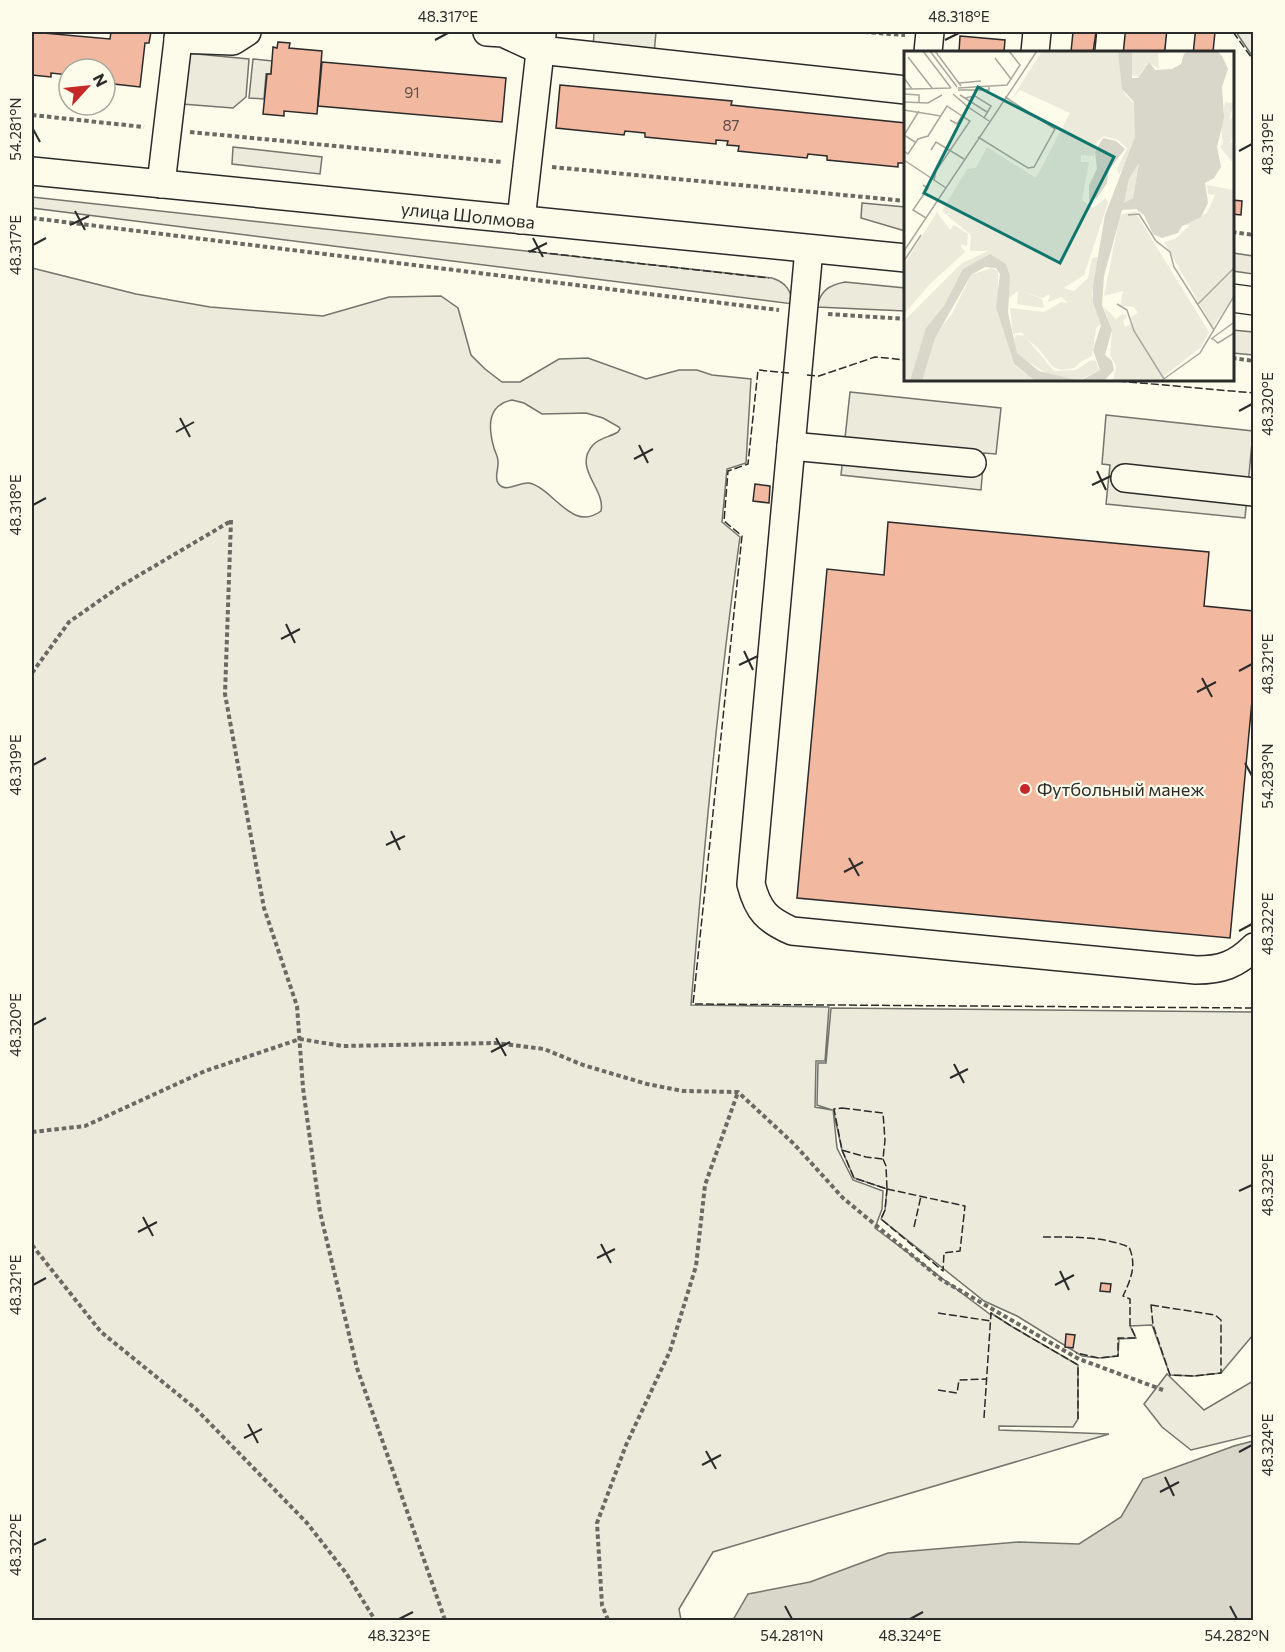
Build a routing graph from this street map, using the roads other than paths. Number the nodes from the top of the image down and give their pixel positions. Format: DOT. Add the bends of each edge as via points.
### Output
graph roads {
  1 [pos="247,32"];
  2 [pos="487,32"];
  3 [pos="1037,32"];
  4 [pos="1111,32"];
  5 [pos="1181,32"];
  6 [pos="178,35"];
  7 [pos="541,41"];
  8 [pos="1035,51"];
  9 [pos="1109,51"];
  10 [pos="1179,51"];
  11 [pos="904,90"];
  12 [pos="32,171"];
  13 [pos="160,184"];
  14 [pos="521,220"];
  15 [pos="809,249"];
  16 [pos="904,258"];
  17 [pos="1234,298"];
  18 [pos="1254,301"];
  19 [pos="791,447"];
  20 [pos="972,464"];
  21 [pos="1125,478"];
  22 [pos="1254,492"];
  23 [pos="1254,947"];
  1 -- 6 [label="street" via="233,41"];
  2 -- 7 [label="street"];
  3 -- 8 [label="street"];
  4 -- 9 [label="street"];
  5 -- 10 [label="street"];
  6 -- 13 [label="street"];
  7 -- 11 [label="street"];
  7 -- 14 [label="street"];
  12 -- 13 [label="street, улица Шолмова"];
  13 -- 14 [label="street, улица Шолмова"];
  14 -- 15 [label="street, улица Шолмова"];
  15 -- 16 [label="street, улица Шолмова"];
  15 -- 19 [label="street"];
  17 -- 18 [label="street"];
  19 -- 20 [label="street"];
  19 -- 23 [label="street" via="751,884 765,915 792,931 1196,970 1217,970"];
  21 -- 22 [label="street"];
}
